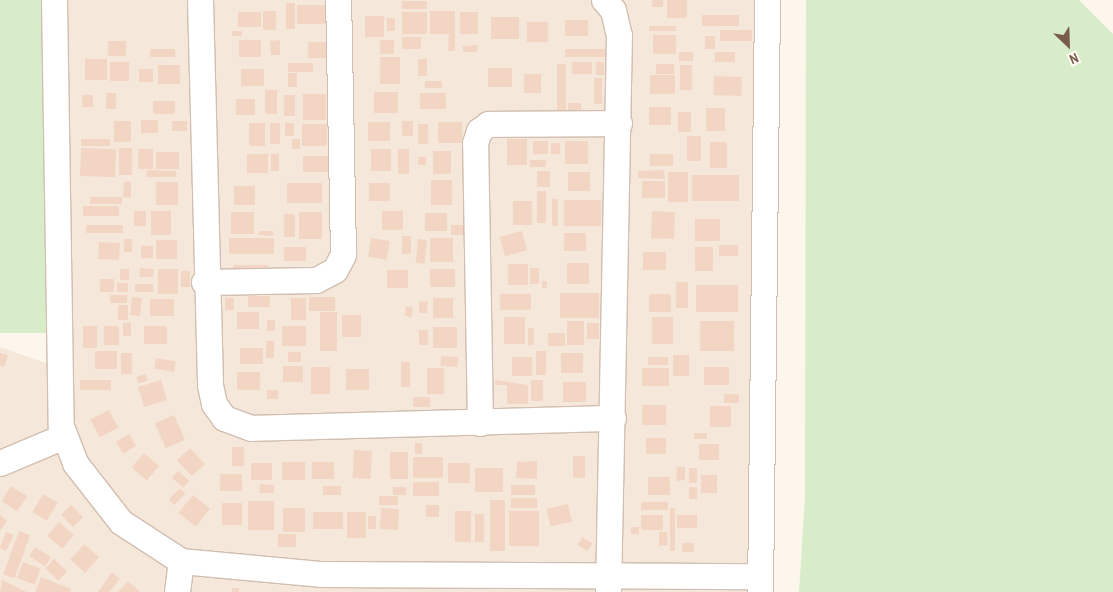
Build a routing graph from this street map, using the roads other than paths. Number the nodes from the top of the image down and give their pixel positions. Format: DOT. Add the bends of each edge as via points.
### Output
graph roads {
  1 [pos="54,0"];
  2 [pos="200,0"];
  3 [pos="338,0"];
  4 [pos="604,0"];
  5 [pos="766,0"];
  6 [pos="619,123"];
  7 [pos="204,282"];
  8 [pos="613,418"];
  9 [pos="480,423"];
  10 [pos="62,436"];
  11 [pos="0,463"];
  12 [pos="181,561"];
  13 [pos="608,582"];
  14 [pos="322,583"];
  15 [pos="760,584"];
  16 [pos="177,592"];
  1 -- 10 [label="street"];
  2 -- 7 [label="street"];
  3 -- 7 [label="street" via="342,254 335,270 316,280"];
  4 -- 6 [label="street" via="613,10 619,35"];
  5 -- 15 [label="street"];
  6 -- 8 [label="street"];
  6 -- 9 [label="street" via="488,124 479,131 475,143"];
  7 -- 9 [label="street" via="214,404 236,426"];
  8 -- 9 [label="street"];
  8 -- 13 [label="street"];
  10 -- 11 [label="street"];
  10 -- 12 [label="street" via="75,463 116,517"];
  12 -- 14 [label="street"];
  12 -- 16 [label="street"];
  13 -- 14 [label="street"];
  13 -- 15 [label="street"];
}
